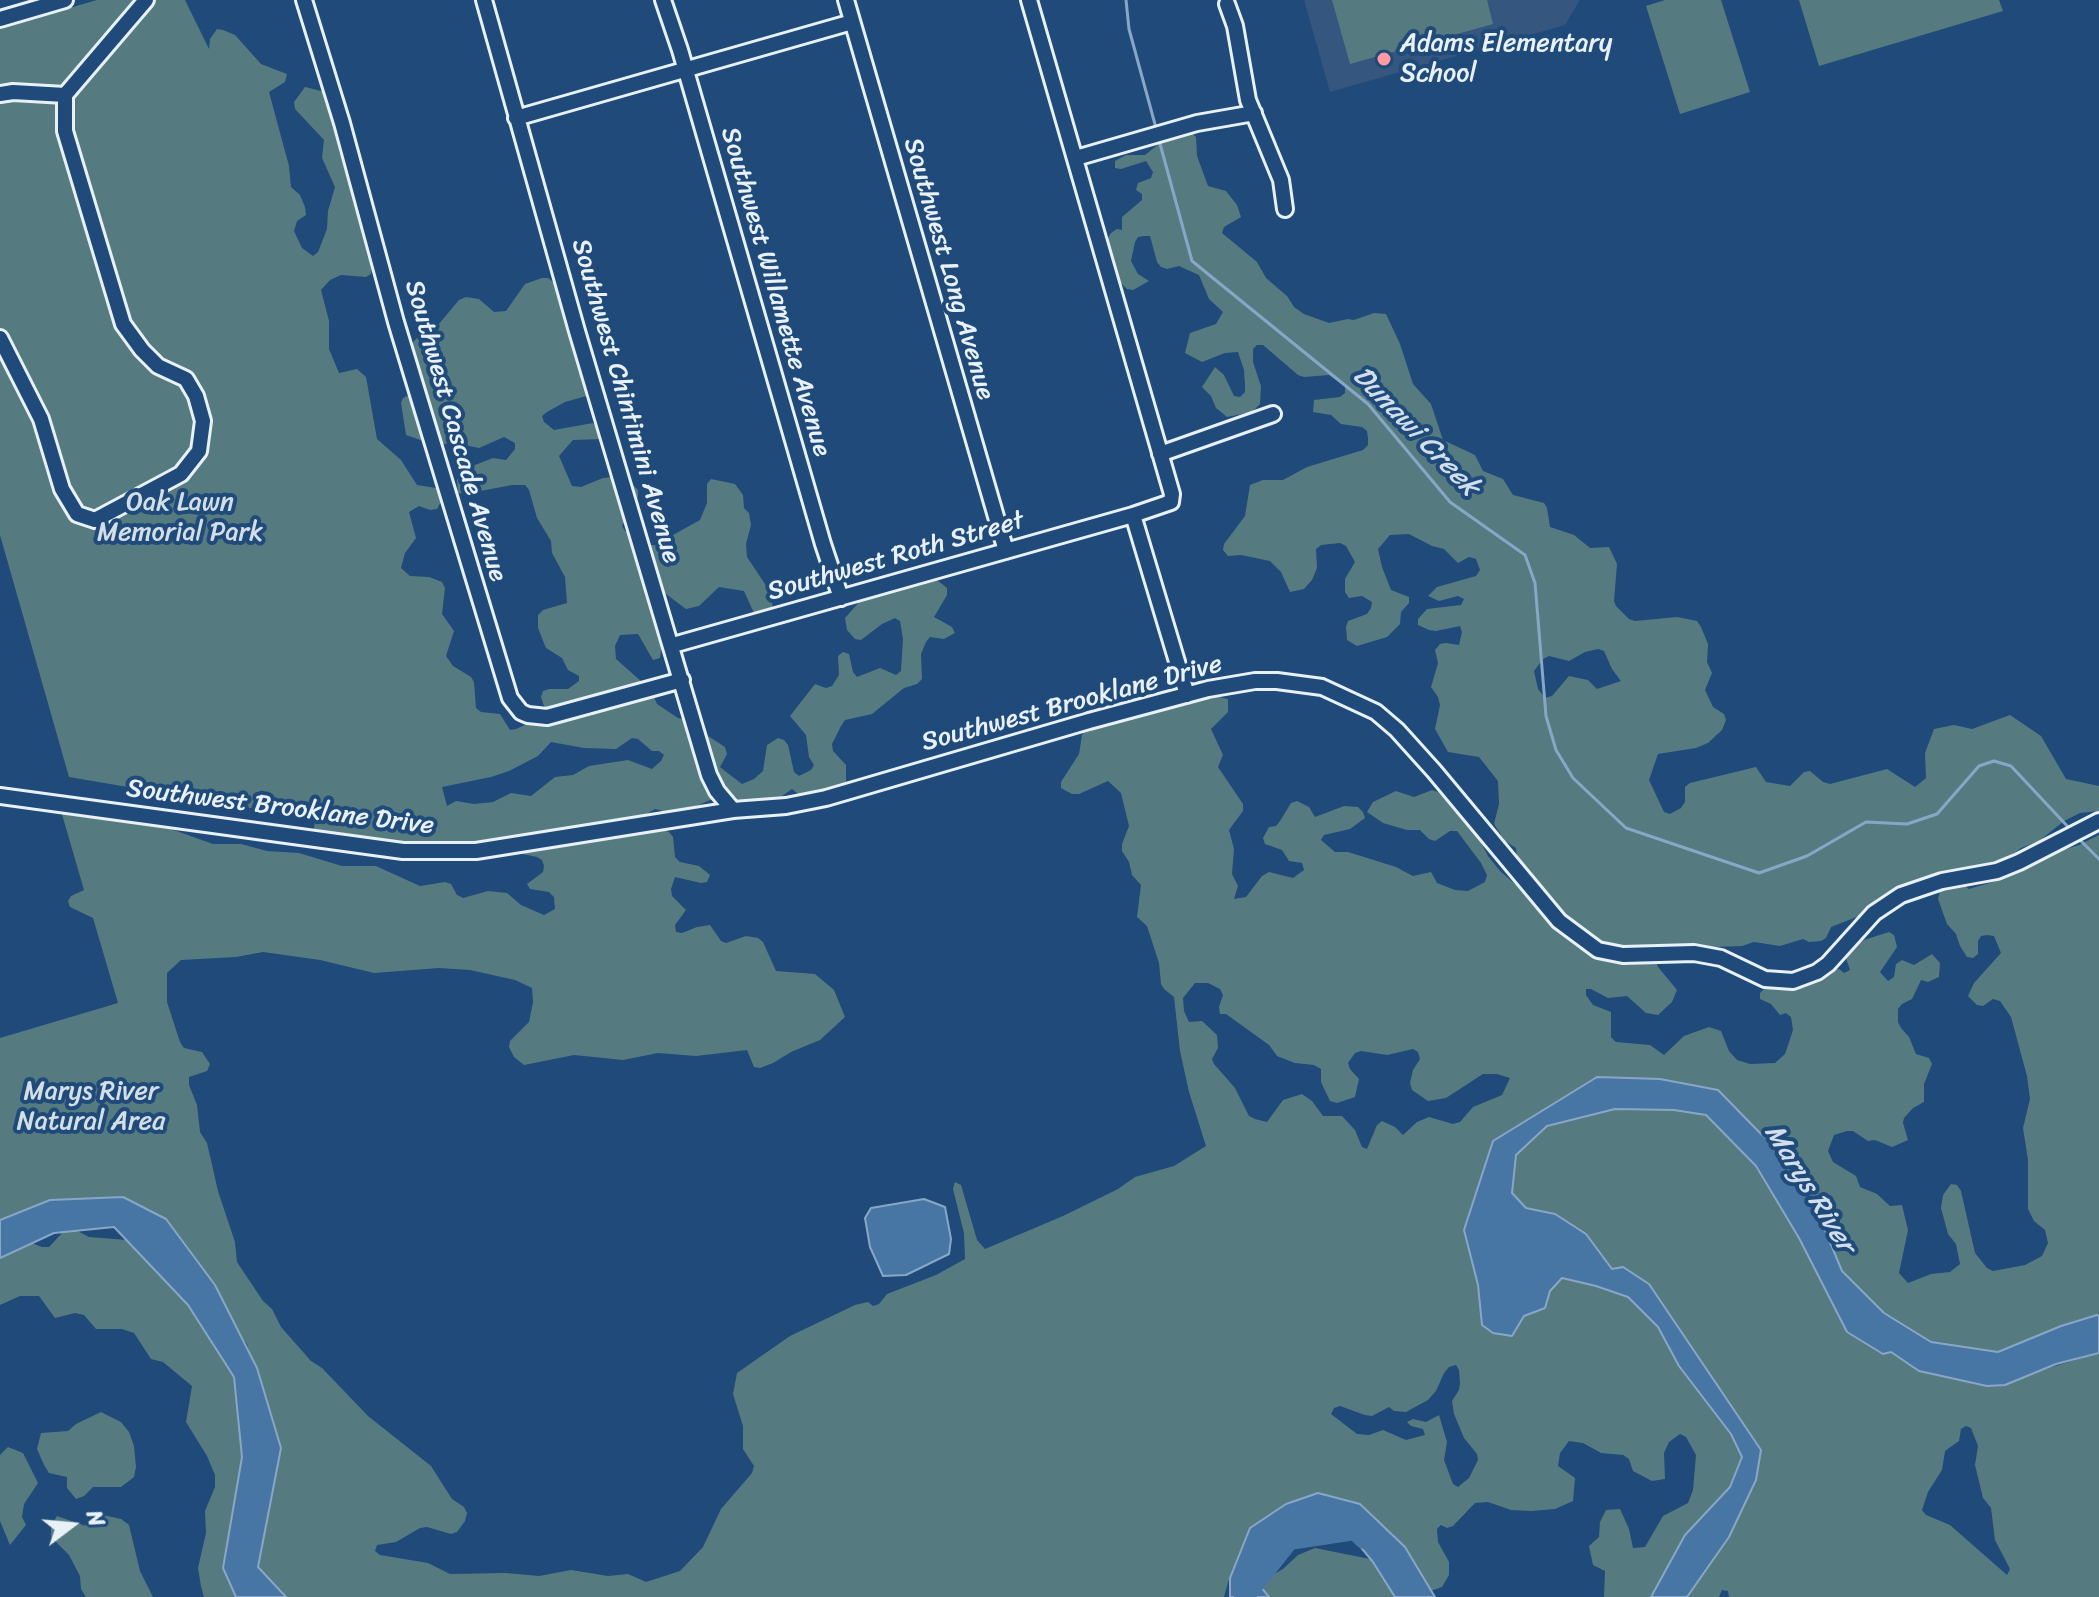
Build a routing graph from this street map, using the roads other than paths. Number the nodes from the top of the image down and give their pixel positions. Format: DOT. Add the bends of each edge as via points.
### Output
graph roads {
  1 [pos="65,0"];
  2 [pos="146,0"];
  3 [pos="304,0"];
  4 [pos="484,0"];
  5 [pos="663,0"];
  6 [pos="846,0"];
  7 [pos="1029,0"];
  8 [pos="1227,4"];
  9 [pos="0,19"];
  10 [pos="852,22"];
  11 [pos="685,70"];
  12 [pos="0,94"];
  13 [pos="65,95"];
  14 [pos="1254,113"];
  15 [pos="516,118"];
  16 [pos="1076,158"];
  17 [pos="1285,209"];
  18 [pos="0,338"];
  19 [pos="1273,414"];
  20 [pos="1160,454"];
  21 [pos="1133,515"];
  22 [pos="1006,551"];
  23 [pos="841,598"];
  24 [pos="673,645"];
  25 [pos="682,680"];
  26 [pos="1187,695"];
  27 [pos="0,796"];
  28 [pos="733,810"];
  29 [pos="2099,821"];
  1 -- 9 [label="street"];
  2 -- 13 [label="street"];
  3 -- 25 [label="street, Southwest Cascade Avenue" via="510,698 528,715 547,717"];
  4 -- 15 [label="street, Southwest Chintimini Avenue"];
  5 -- 11 [label="street, Southwest Willamette Avenue"];
  6 -- 10 [label="street, Southwest Long Avenue"];
  7 -- 16 [label="street"];
  8 -- 14 [label="street"];
  10 -- 11 [label="street"];
  10 -- 22 [label="street, Southwest Long Avenue"];
  11 -- 15 [label="street"];
  11 -- 23 [label="street, Southwest Willamette Avenue"];
  12 -- 13 [label="street"];
  13 -- 18 [label="street" via="65,131 123,324 158,366 186,379 203,421 199,451 181,474 95,520 77,514 62,489 41,419"];
  14 -- 16 [label="street" via="1197,123"];
  14 -- 17 [label="street" via="1281,180"];
  15 -- 24 [label="street, Southwest Chintimini Avenue"];
  16 -- 20 [label="street"];
  19 -- 20 [label="street"];
  20 -- 21 [label="street, Southwest Roth Street" via="1171,502"];
  21 -- 22 [label="street, Southwest Roth Street"];
  21 -- 26 [label="street"];
  22 -- 23 [label="street, Southwest Roth Street"];
  23 -- 24 [label="street, Southwest Roth Street"];
  24 -- 25 [label="street, Southwest Chintimini Avenue"];
  25 -- 28 [label="street, Southwest Chintimini Avenue" via="709,775"];
  26 -- 28 [label="street, Southwest Brooklane Drive" via="826,798"];
  26 -- 29 [label="street, Southwest Brooklane Drive" via="1255,681 1306,684 1348,697 1397,730 1559,921 1582,940 1623,955 1685,952 1721,958 1765,979 1793,981 1817,972 1874,913 1901,895 1997,871"];
  27 -- 28 [label="street, Southwest Brooklane Drive" via="433,852 502,848"];
}
